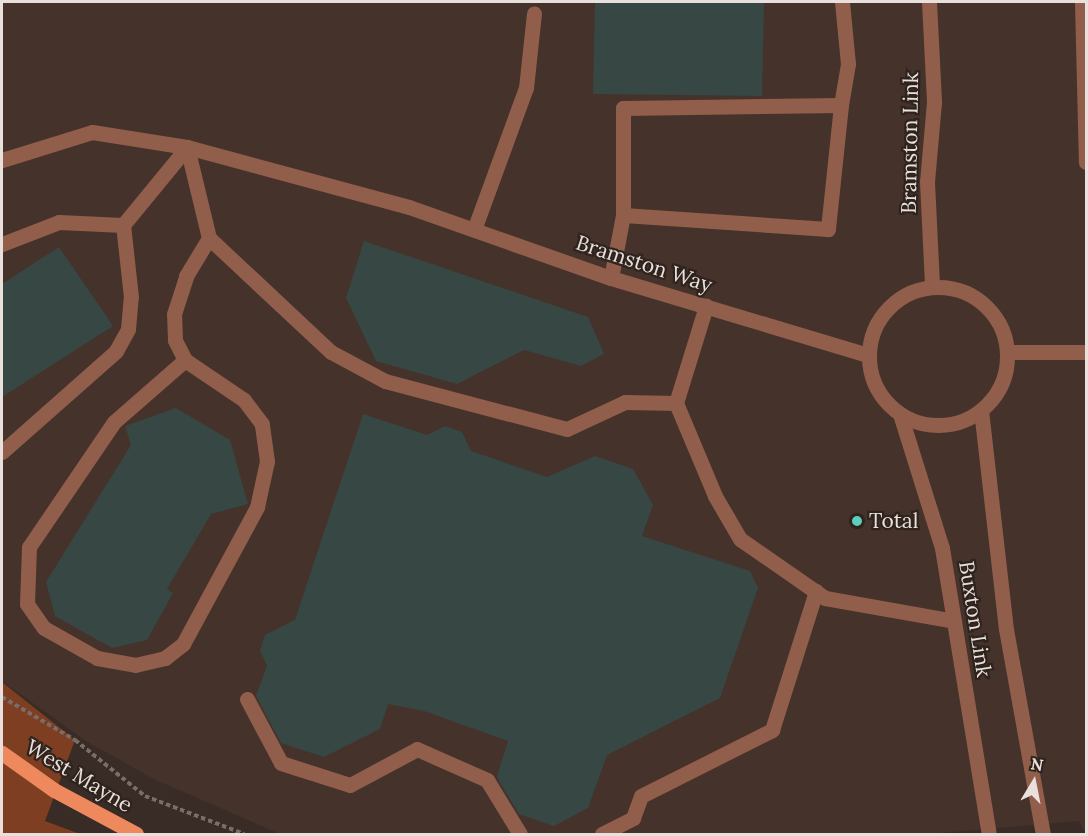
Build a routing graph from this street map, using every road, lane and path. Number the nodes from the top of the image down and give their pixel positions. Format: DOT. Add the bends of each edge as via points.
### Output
graph roads {
  1 [pos="842,2"];
  2 [pos="929,2"];
  3 [pos="1082,2"];
  4 [pos="534,13"];
  5 [pos="841,105"];
  6 [pos="187,147"];
  7 [pos="2,160"];
  8 [pos="1086,162"];
  9 [pos="623,215"];
  10 [pos="123,225"];
  11 [pos="476,227"];
  12 [pos="209,238"];
  13 [pos="2,244"];
  14 [pos="611,278"];
  15 [pos="932,286"];
  16 [pos="706,306"];
  17 [pos="1008,352"];
  18 [pos="1086,352"];
  19 [pos="868,355"];
  20 [pos="185,360"];
  21 [pos="676,403"];
  22 [pos="981,410"];
  23 [pos="900,414"];
  24 [pos="2,453"];
  25 [pos="816,591"];
  26 [pos="954,621"];
  27 [pos="2,697"];
  28 [pos="247,699"];
  29 [pos="2,753"];
  30 [pos="136,834"];
  31 [pos="244,834"];
  32 [pos="520,834"];
  33 [pos="602,834"];
  34 [pos="990,834"];
  35 [pos="1043,834"];
  1 -- 5 [label="street" via="848,64"];
  2 -- 15 [label="street, Bramston Link" via="934,102 927,182"];
  3 -- 8 [label="street"];
  4 -- 11 [label="street" via="526,88"];
  5 -- 9 [label="street" via="623,108"];
  5 -- 9 [label="street" via="828,229"];
  6 -- 7 [label="street, Bramston Way" via="92,132"];
  6 -- 10 [label="street"];
  6 -- 11 [label="street, Bramston Way"];
  6 -- 12 [label="street"];
  9 -- 14 [label="street"];
  10 -- 13 [label="street" via="59,222"];
  10 -- 24 [label="street" via="130,276 129,329 116,351"];
  11 -- 14 [label="street, Bramston Way"];
  12 -- 20 [label="street" via="186,276 174,314 175,340"];
  12 -- 21 [label="street" via="331,352 385,381 567,429 625,402"];
  14 -- 16 [label="street, Bramston Way"];
  15 -- 17 [label="street" via="980,300 996,317"];
  15 -- 19 [label="street" via="912,291 880,316"];
  16 -- 19 [label="street, Bramston Way"];
  16 -- 21 [label="street"];
  17 -- 18 [label="street"];
  17 -- 22 [label="street" via="1004,380"];
  19 -- 23 [label="street" via="879,393"];
  20 -- 20 [label="street" via="244,400 262,424 267,460 257,507 183,644 165,658 135,665 97,658 44,627 27,604 29,546 114,422"];
  21 -- 25 [label="street" via="715,496 740,539"];
  22 -- 23 [label="street" via="939,426"];
  22 -- 35 [label="street, Buxton Link" via="1006,629"];
  23 -- 26 [label="street, Buxton Link" via="930,501"];
  25 -- 26 [label="street" via="825,598"];
  25 -- 33 [label="street" via="772,730 640,796 633,818"];
  26 -- 34 [label="street, Buxton Link"];
  27 -- 31 [label="path" via="75,740 144,796"];
  28 -- 32 [label="street" via="281,763 350,785 417,749 487,780"];
  29 -- 30 [label="main road, West Mayne" via="54,790"];
}
